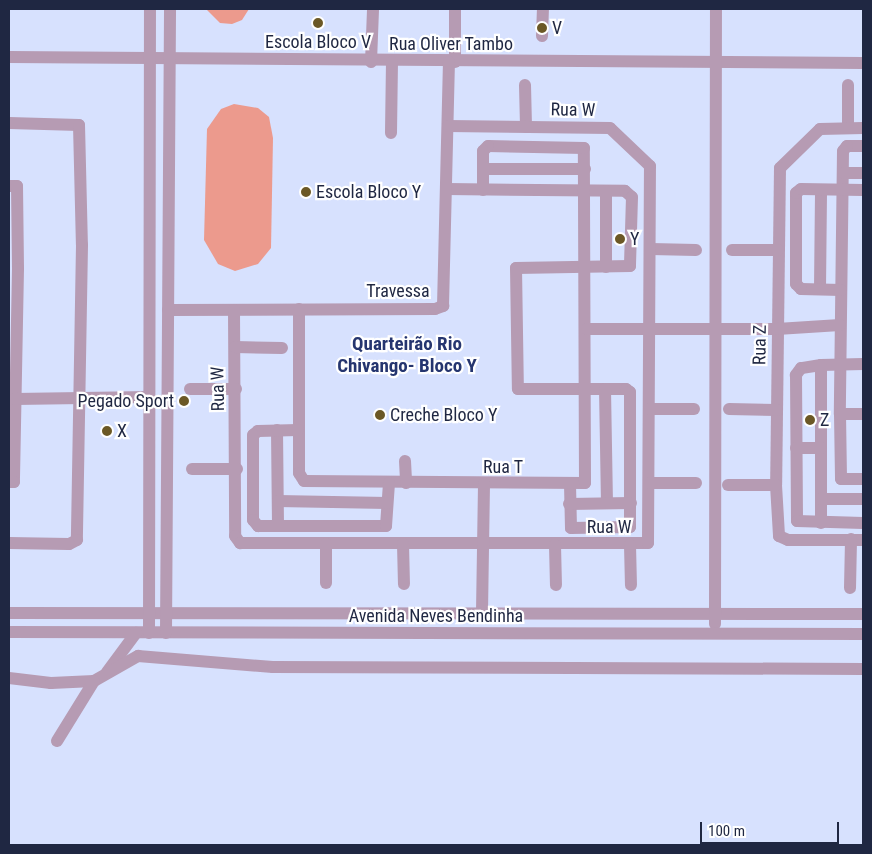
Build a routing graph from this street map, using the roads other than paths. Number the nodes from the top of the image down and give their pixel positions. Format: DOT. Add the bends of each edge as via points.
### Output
graph roads {
  1 [pos="150,9"];
  2 [pos="170,9"];
  3 [pos="373,9"];
  4 [pos="455,9"];
  5 [pos="542,9"];
  6 [pos="716,9"];
  7 [pos="542,36"];
  8 [pos="9,57"];
  9 [pos="150,59"];
  10 [pos="170,59"];
  11 [pos="371,62"];
  12 [pos="392,62"];
  13 [pos="452,62"];
  14 [pos="716,63"];
  15 [pos="863,63"];
  16 [pos="526,85"];
  17 [pos="848,85"];
  18 [pos="9,123"];
  19 [pos="448,126"];
  20 [pos="526,127"];
  21 [pos="848,128"];
  22 [pos="863,128"];
  23 [pos="391,133"];
  24 [pos="863,146"];
  25 [pos="484,169"];
  26 [pos="585,169"];
  27 [pos="863,172"];
  28 [pos="844,173"];
  29 [pos="9,186"];
  30 [pos="447,190"];
  31 [pos="483,190"];
  32 [pos="821,190"];
  33 [pos="843,190"];
  34 [pos="863,190"];
  35 [pos="586,191"];
  36 [pos="606,191"];
  37 [pos="651,249"];
  38 [pos="696,250"];
  39 [pos="732,250"];
  40 [pos="778,250"];
  41 [pos="587,267"];
  42 [pos="606,267"];
  43 [pos="820,289"];
  44 [pos="841,290"];
  45 [pos="299,309"];
  46 [pos="168,310"];
  47 [pos="234,310"];
  48 [pos="840,325"];
  49 [pos="650,328"];
  50 [pos="587,329"];
  51 [pos="715,329"];
  52 [pos="777,329"];
  53 [pos="235,347"];
  54 [pos="282,348"];
  55 [pos="841,363"];
  56 [pos="863,364"];
  57 [pos="821,365"];
  58 [pos="190,388"];
  59 [pos="236,389"];
  60 [pos="587,389"];
  61 [pos="606,389"];
  62 [pos="80,398"];
  63 [pos="149,398"];
  64 [pos="15,399"];
  65 [pos="650,409"];
  66 [pos="694,409"];
  67 [pos="729,409"];
  68 [pos="777,410"];
  69 [pos="840,414"];
  70 [pos="863,414"];
  71 [pos="277,430"];
  72 [pos="298,430"];
  73 [pos="796,448"];
  74 [pos="821,448"];
  75 [pos="406,461"];
  76 [pos="192,469"];
  77 [pos="237,470"];
  78 [pos="863,479"];
  79 [pos="9,482"];
  80 [pos="389,483"];
  81 [pos="406,483"];
  82 [pos="650,483"];
  83 [pos="696,483"];
  84 [pos="484,484"];
  85 [pos="570,484"];
  86 [pos="728,485"];
  87 [pos="776,485"];
  88 [pos="863,498"];
  89 [pos="821,499"];
  90 [pos="278,501"];
  91 [pos="387,503"];
  92 [pos="607,503"];
  93 [pos="632,503"];
  94 [pos="569,504"];
  95 [pos="821,523"];
  96 [pos="863,523"];
  97 [pos="278,526"];
  98 [pos="857,540"];
  99 [pos="9,543"];
  100 [pos="326,544"];
  101 [pos="403,544"];
  102 [pos="482,544"];
  103 [pos="555,545"];
  104 [pos="630,545"];
  105 [pos="149,582"];
  106 [pos="167,582"];
  107 [pos="326,583"];
  108 [pos="404,584"];
  109 [pos="556,585"];
  110 [pos="631,585"];
  111 [pos="850,588"];
  112 [pos="167,612"];
  113 [pos="196,612"];
  114 [pos="482,612"];
  115 [pos="9,613"];
  116 [pos="119,613"];
  117 [pos="149,613"];
  118 [pos="863,614"];
  119 [pos="715,615"];
  120 [pos="9,632"];
  121 [pos="118,632"];
  122 [pos="166,633"];
  123 [pos="197,633"];
  124 [pos="863,634"];
  125 [pos="715,635"];
  126 [pos="138,636"];
  127 [pos="138,656"];
  128 [pos="863,669"];
  129 [pos="9,678"];
  130 [pos="98,679"];
  131 [pos="58,741"];
  1 -- 9 [label="street"];
  2 -- 10 [label="street"];
  3 -- 11 [label="street"];
  4 -- 13 [label="street, Travessa"];
  5 -- 7 [label="street"];
  6 -- 14 [label="street"];
  8 -- 9 [label="street, Rua Oliver Tambo"];
  9 -- 10 [label="street, Rua Oliver Tambo"];
  9 -- 63 [label="street"];
  10 -- 11 [label="street, Rua Oliver Tambo"];
  10 -- 46 [label="street"];
  11 -- 12 [label="street, Rua Oliver Tambo"];
  12 -- 13 [label="street, Rua Oliver Tambo"];
  12 -- 23 [label="street"];
  13 -- 14 [label="street, Rua Oliver Tambo"];
  13 -- 19 [label="street, Travessa"];
  14 -- 15 [label="street, Rua Oliver Tambo"];
  14 -- 51 [label="street"];
  16 -- 20 [label="street"];
  17 -- 21 [label="street"];
  18 -- 62 [label="street" via="74,123 80,127"];
  19 -- 20 [label="street, Rua W"];
  19 -- 30 [label="street, Travessa"];
  20 -- 37 [label="street, Rua W" via="610,128 648,162 651,171"];
  21 -- 22 [label="street, Rua Z"];
  21 -- 40 [label="street, Rua Z" via="820,129 782,164"];
  24 -- 28 [label="street" via="844,147"];
  25 -- 26 [label="street"];
  25 -- 26 [label="street" via="483,151 488,146 581,146 585,151"];
  25 -- 31 [label="street"];
  26 -- 35 [label="street"];
  27 -- 28 [label="street"];
  28 -- 33 [label="street"];
  29 -- 64 [label="street" via="17,186"];
  30 -- 31 [label="street"];
  30 -- 45 [label="street, Travessa" via="443,306 435,309"];
  31 -- 35 [label="street"];
  32 -- 33 [label="street"];
  32 -- 43 [label="street"];
  32 -- 43 [label="street" via="801,189 796,193 798,287"];
  33 -- 34 [label="street"];
  33 -- 44 [label="street"];
  35 -- 36 [label="street"];
  35 -- 41 [label="street"];
  36 -- 42 [label="street"];
  36 -- 42 [label="street" via="625,191 632,197 630,266"];
  37 -- 38 [label="street"];
  37 -- 49 [label="street, Rua W"];
  39 -- 40 [label="street"];
  40 -- 52 [label="street, Rua Z"];
  41 -- 42 [label="street"];
  41 -- 50 [label="street"];
  41 -- 60 [label="street" via="524,266 516,270 518,389"];
  43 -- 44 [label="street"];
  44 -- 48 [label="street"];
  45 -- 47 [label="street, Travessa"];
  45 -- 72 [label="street, Rua T"];
  46 -- 47 [label="street, Travessa"];
  46 -- 106 [label="street"];
  47 -- 53 [label="street, Rua W"];
  48 -- 52 [label="street"];
  48 -- 55 [label="street"];
  49 -- 50 [label="street"];
  49 -- 51 [label="street"];
  49 -- 65 [label="street, Rua W"];
  50 -- 60 [label="street"];
  51 -- 52 [label="street"];
  51 -- 119 [label="street"];
  52 -- 68 [label="street, Rua Z"];
  53 -- 54 [label="street"];
  53 -- 59 [label="street, Rua W"];
  55 -- 56 [label="street"];
  55 -- 57 [label="street"];
  55 -- 69 [label="street"];
  57 -- 73 [label="street" via="797,370"];
  57 -- 74 [label="street"];
  58 -- 59 [label="street"];
  59 -- 77 [label="street, Rua W"];
  60 -- 61 [label="street"];
  60 -- 85 [label="street" via="587,477 583,484"];
  61 -- 92 [label="street"];
  61 -- 93 [label="street" via="630,392"];
  62 -- 63 [label="street"];
  62 -- 64 [label="street"];
  62 -- 99 [label="street" via="76,542"];
  63 -- 105 [label="street"];
  64 -- 79 [label="street" via="14,482"];
  65 -- 66 [label="street"];
  65 -- 82 [label="street, Rua W"];
  67 -- 68 [label="street"];
  68 -- 87 [label="street, Rua Z"];
  69 -- 70 [label="street"];
  69 -- 78 [label="street" via="842,479"];
  71 -- 72 [label="street"];
  71 -- 90 [label="street"];
  71 -- 97 [label="street" via="258,430 253,435 253,520 258,526"];
  72 -- 80 [label="street, Rua T" via="299,473 304,481"];
  73 -- 74 [label="street"];
  73 -- 95 [label="street" via="797,521"];
  74 -- 89 [label="street"];
  75 -- 81 [label="street"];
  76 -- 77 [label="street"];
  77 -- 100 [label="street, Rua W" via="238,542"];
  80 -- 81 [label="street, Rua T"];
  80 -- 91 [label="street"];
  81 -- 84 [label="street, Rua T"];
  82 -- 83 [label="street"];
  82 -- 104 [label="street, Rua W" via="649,541 645,545"];
  84 -- 85 [label="street, Rua T"];
  84 -- 102 [label="street"];
  85 -- 94 [label="street"];
  86 -- 87 [label="street"];
  87 -- 98 [label="street, Rua Z" via="778,536 788,540"];
  88 -- 89 [label="street"];
  89 -- 95 [label="street"];
  90 -- 91 [label="street"];
  90 -- 97 [label="street"];
  91 -- 97 [label="street" via="387,524 381,528"];
  92 -- 93 [label="street"];
  92 -- 94 [label="street"];
  93 -- 94 [label="street" via="632,522 626,529 571,528"];
  95 -- 96 [label="street"];
  98 -- 111 [label="street"];
  100 -- 101 [label="street, Rua W"];
  100 -- 107 [label="street"];
  101 -- 102 [label="street, Rua W"];
  101 -- 108 [label="street"];
  102 -- 103 [label="street, Rua W"];
  102 -- 114 [label="street"];
  103 -- 104 [label="street, Rua W"];
  103 -- 109 [label="street"];
  104 -- 110 [label="street"];
  105 -- 106 [label="street" via="158,587"];
  105 -- 117 [label="street"];
  106 -- 112 [label="street"];
  112 -- 113 [label="street"];
  112 -- 117 [label="street"];
  112 -- 122 [label="street"];
  113 -- 114 [label="street"];
  113 -- 123 [label="street" via="191,620"];
  114 -- 119 [label="street"];
  115 -- 116 [label="street"];
  116 -- 117 [label="street"];
  116 -- 121 [label="street" via="124,622"];
  117 -- 126 [label="street"];
  118 -- 119 [label="street"];
  119 -- 125 [label="street"];
  120 -- 121 [label="street, Avenida Neves Bendinha"];
  121 -- 126 [label="street, Avenida Neves Bendinha"];
  122 -- 123 [label="street, Avenida Neves Bendinha"];
  122 -- 126 [label="street, Avenida Neves Bendinha"];
  123 -- 125 [label="street, Avenida Neves Bendinha"];
  124 -- 125 [label="street, Avenida Neves Bendinha"];
  126 -- 127 [label="street"];
  126 -- 130 [label="street"];
  127 -- 128 [label="street" via="273,667"];
  127 -- 130 [label="street"];
  129 -- 130 [label="street" via="51,683"];
  130 -- 131 [label="street"];
}
